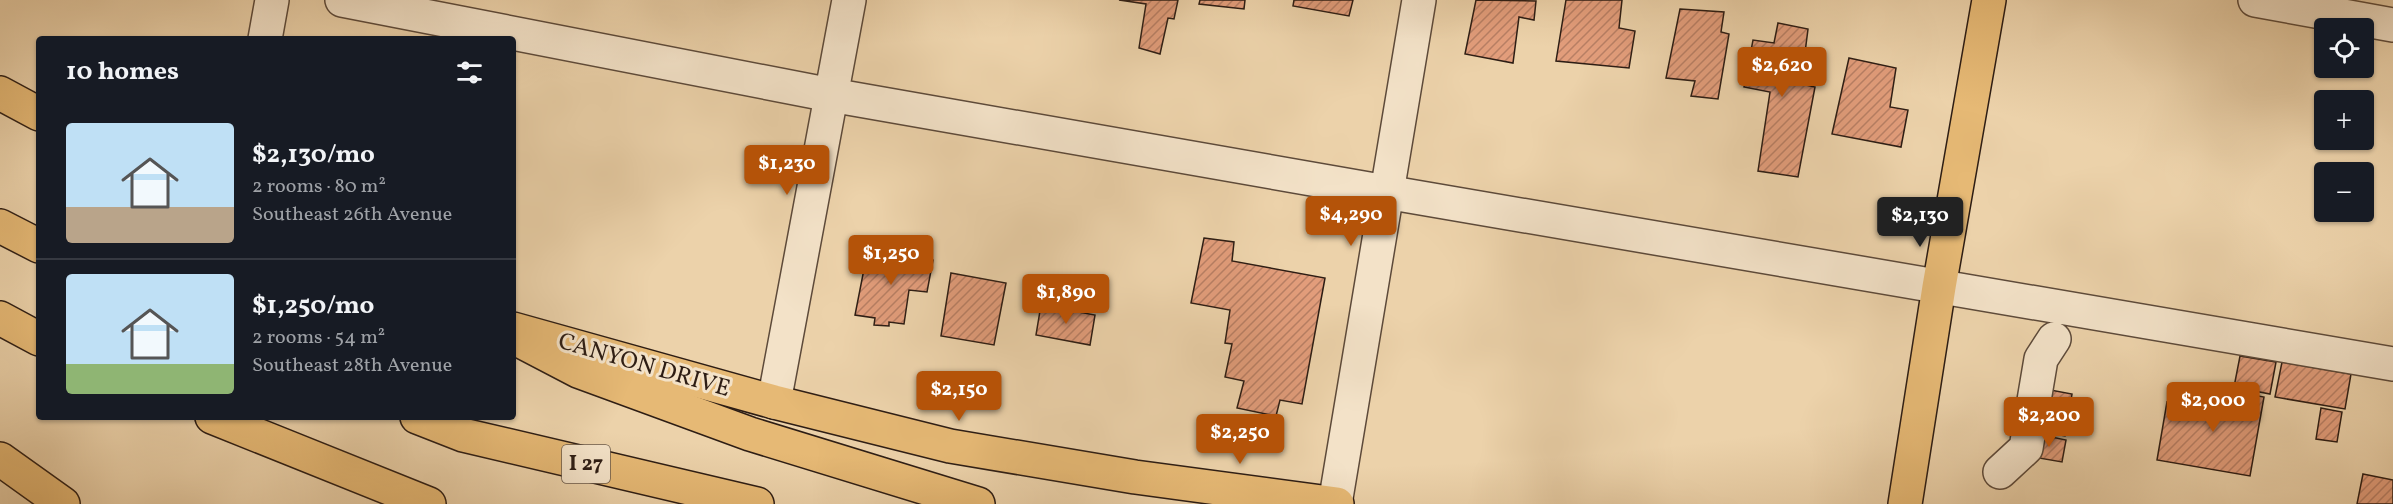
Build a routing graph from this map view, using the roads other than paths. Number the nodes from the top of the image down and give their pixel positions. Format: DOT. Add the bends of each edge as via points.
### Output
graph roads {
  1 [pos="272,0"];
  2 [pos="342,0"];
  3 [pos="849,0"];
  4 [pos="1419,0"];
  5 [pos="1989,0"];
  6 [pos="2255,0"];
  7 [pos="2393,25"];
  8 [pos="266,36"];
  9 [pos="0,93"];
  10 [pos="831,95"];
  11 [pos="36,112"];
  12 [pos="1386,192"];
  13 [pos="0,226"];
  14 [pos="36,244"];
  15 [pos="1939,287"];
  16 [pos="0,318"];
  17 [pos="516,330"];
  18 [pos="36,337"];
  19 [pos="516,339"];
  20 [pos="2054,339"];
  21 [pos="2393,364"];
  22 [pos="774,402"];
  23 [pos="219,420"];
  24 [pos="425,420"];
  25 [pos="0,459"];
  26 [pos="0,472"];
  27 [pos="2000,472"];
  28 [pos="62,504"];
  29 [pos="429,504"];
  30 [pos="757,504"];
  31 [pos="978,504"];
  32 [pos="1336,504"];
  33 [pos="1905,504"];
  1 -- 8 [label="street"];
  2 -- 10 [label="street"];
  3 -- 10 [label="street"];
  4 -- 12 [label="street"];
  5 -- 15 [label="main road"];
  6 -- 7 [label="street"];
  9 -- 11 [label="main road"];
  10 -- 12 [label="street"];
  10 -- 22 [label="street"];
  12 -- 15 [label="street"];
  12 -- 32 [label="street"];
  13 -- 14 [label="main road"];
  15 -- 21 [label="street"];
  15 -- 33 [label="main road"];
  16 -- 18 [label="main road"];
  17 -- 22 [label="main road, CANYON DRIVE"];
  19 -- 31 [label="main road" via="578,371 750,434"];
  20 -- 27 [label="street" via="2042,359 2026,448"];
  22 -- 32 [label="main road, CANYON DRIVE" via="950,446 1135,477"];
  23 -- 29 [label="main road"];
  24 -- 30 [label="main road, I 27" via="463,435"];
  25 -- 28 [label="main road"];
  26 -- 28 [label="main road"];
}
